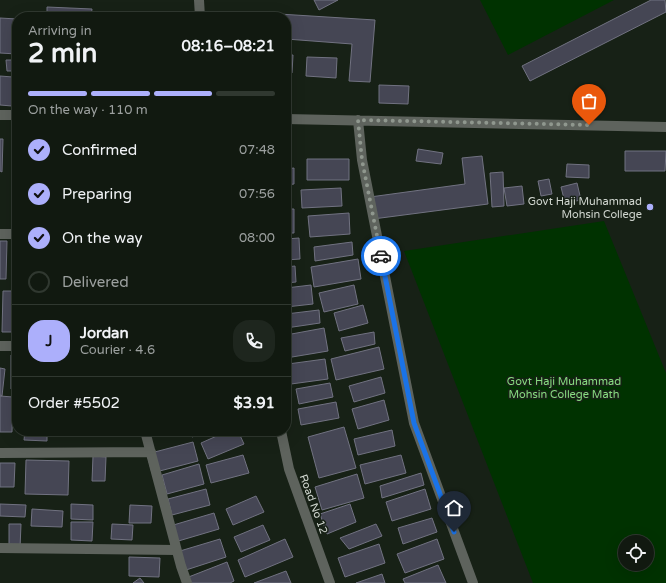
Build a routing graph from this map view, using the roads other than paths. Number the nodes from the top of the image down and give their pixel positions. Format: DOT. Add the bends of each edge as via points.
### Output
graph roads {
  1 [pos="198,0"];
  2 [pos="199,12"];
  3 [pos="0,115"];
  4 [pos="12,115"];
  5 [pos="291,118"];
  6 [pos="358,120"];
  7 [pos="666,127"];
  8 [pos="0,234"];
  9 [pos="12,234"];
  10 [pos="0,346"];
  11 [pos="12,346"];
  12 [pos="147,436"];
  13 [pos="282,436"];
  14 [pos="150,452"];
  15 [pos="0,453"];
  16 [pos="0,548"];
  17 [pos="176,550"];
  18 [pos="187,583"];
  19 [pos="330,583"];
  20 [pos="473,583"];
  1 -- 2 [label="street"];
  3 -- 4 [label="street"];
  5 -- 6 [label="street"];
  6 -- 7 [label="street"];
  6 -- 20 [label="street" via="362,160 414,423"];
  8 -- 9 [label="street"];
  10 -- 11 [label="street"];
  12 -- 14 [label="street"];
  13 -- 19 [label="street, Road No 12" via="289,468"];
  14 -- 15 [label="street"];
  14 -- 17 [label="street"];
  16 -- 17 [label="street"];
  17 -- 18 [label="street"];
}
